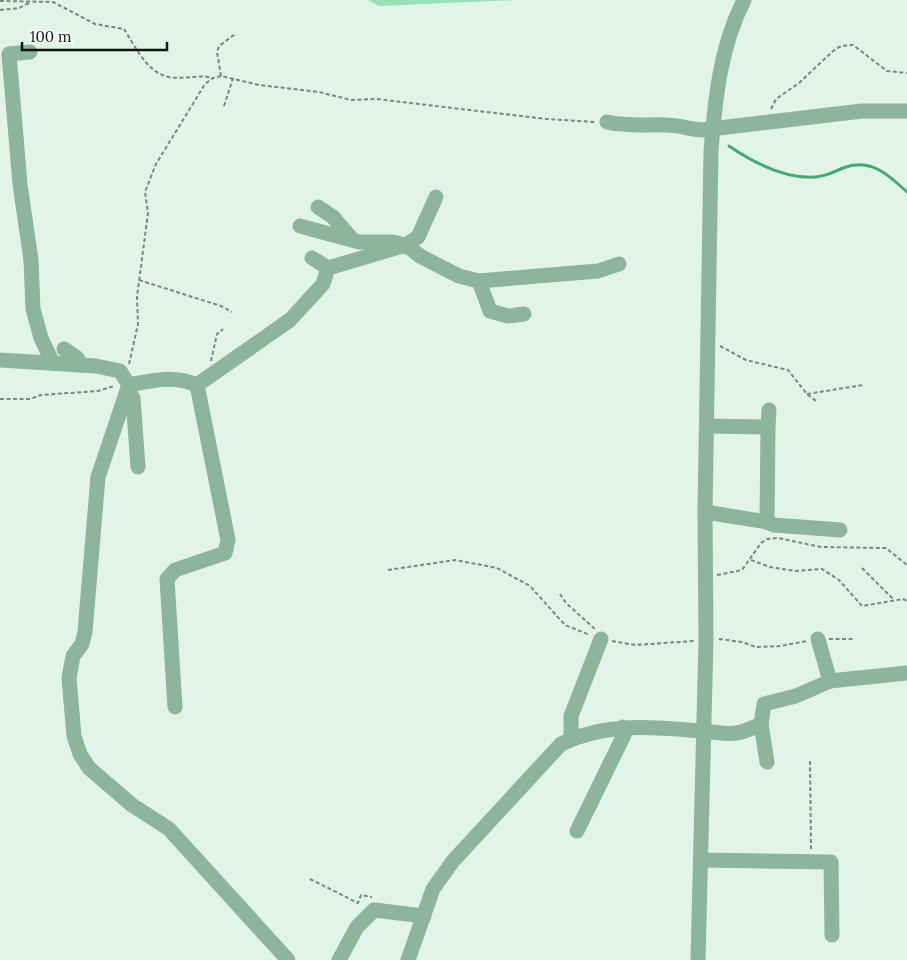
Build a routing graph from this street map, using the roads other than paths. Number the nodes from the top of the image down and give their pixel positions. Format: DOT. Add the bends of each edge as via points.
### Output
graph roads {
  1 [pos="744,0"];
  2 [pos="30,52"];
  3 [pos="5,54"];
  4 [pos="907,111"];
  5 [pos="607,122"];
  6 [pos="713,128"];
  7 [pos="436,198"];
  8 [pos="318,207"];
  9 [pos="300,226"];
  10 [pos="351,238"];
  11 [pos="406,245"];
  12 [pos="312,258"];
  13 [pos="619,264"];
  14 [pos="328,268"];
  15 [pos="479,282"];
  16 [pos="524,314"];
  17 [pos="64,349"];
  18 [pos="0,360"];
  19 [pos="53,363"];
  20 [pos="81,365"];
  21 [pos="197,385"];
  22 [pos="128,388"];
  23 [pos="769,410"];
  24 [pos="707,426"];
  25 [pos="768,427"];
  26 [pos="138,467"];
  27 [pos="705,512"];
  28 [pos="767,522"];
  29 [pos="840,530"];
  30 [pos="818,638"];
  31 [pos="600,639"];
  32 [pos="907,673"];
  33 [pos="830,681"];
  34 [pos="175,706"];
  35 [pos="761,724"];
  36 [pos="623,727"];
  37 [pos="703,731"];
  38 [pos="571,739"];
  39 [pos="767,762"];
  40 [pos="577,830"];
  41 [pos="701,860"];
  42 [pos="424,916"];
  43 [pos="832,934"];
  44 [pos="288,960"];
  45 [pos="340,960"];
  46 [pos="408,960"];
  47 [pos="698,960"];
  1 -- 6 [label="street" via="715,94"];
  2 -- 3 [label="street"];
  3 -- 19 [label="street" via="31,260 34,309 41,338"];
  4 -- 6 [label="street" via="862,111"];
  5 -- 6 [label="street" via="626,126"];
  6 -- 24 [label="street"];
  7 -- 11 [label="street" via="418,237"];
  8 -- 10 [label="street" via="333,217"];
  9 -- 10 [label="street" via="340,238"];
  10 -- 11 [label="street" via="360,242"];
  11 -- 14 [label="street"];
  11 -- 15 [label="street" via="459,276"];
  12 -- 14 [label="street"];
  13 -- 15 [label="street" via="598,271"];
  14 -- 21 [label="street" via="323,284 290,320"];
  15 -- 16 [label="street" via="490,311 508,316"];
  17 -- 20 [label="street"];
  18 -- 19 [label="street"];
  19 -- 20 [label="street"];
  20 -- 22 [label="street" via="120,371"];
  21 -- 22 [label="street" via="181,378 158,379"];
  21 -- 34 [label="street" via="228,540 225,553 175,570 167,579"];
  22 -- 26 [label="street" via="133,398"];
  22 -- 44 [label="street" via="98,478 85,632 82,644 73,656 70,678 74,736 80,754 90,768 132,805 168,829"];
  23 -- 25 [label="street"];
  24 -- 25 [label="street"];
  24 -- 27 [label="street"];
  25 -- 28 [label="street"];
  27 -- 28 [label="street"];
  27 -- 37 [label="street"];
  28 -- 29 [label="street"];
  30 -- 33 [label="street"];
  31 -- 38 [label="street" via="571,716"];
  32 -- 33 [label="street"];
  33 -- 35 [label="street" via="796,696 764,704"];
  35 -- 37 [label="street" via="741,734"];
  35 -- 39 [label="street"];
  36 -- 37 [label="street"];
  36 -- 38 [label="street"];
  36 -- 40 [label="street" via="624,735"];
  37 -- 41 [label="street"];
  38 -- 42 [label="street" via="561,744 453,861 433,889"];
  41 -- 43 [label="street" via="831,862"];
  41 -- 47 [label="street"];
  42 -- 45 [label="street" via="374,910 357,927"];
  42 -- 46 [label="street"];
}
